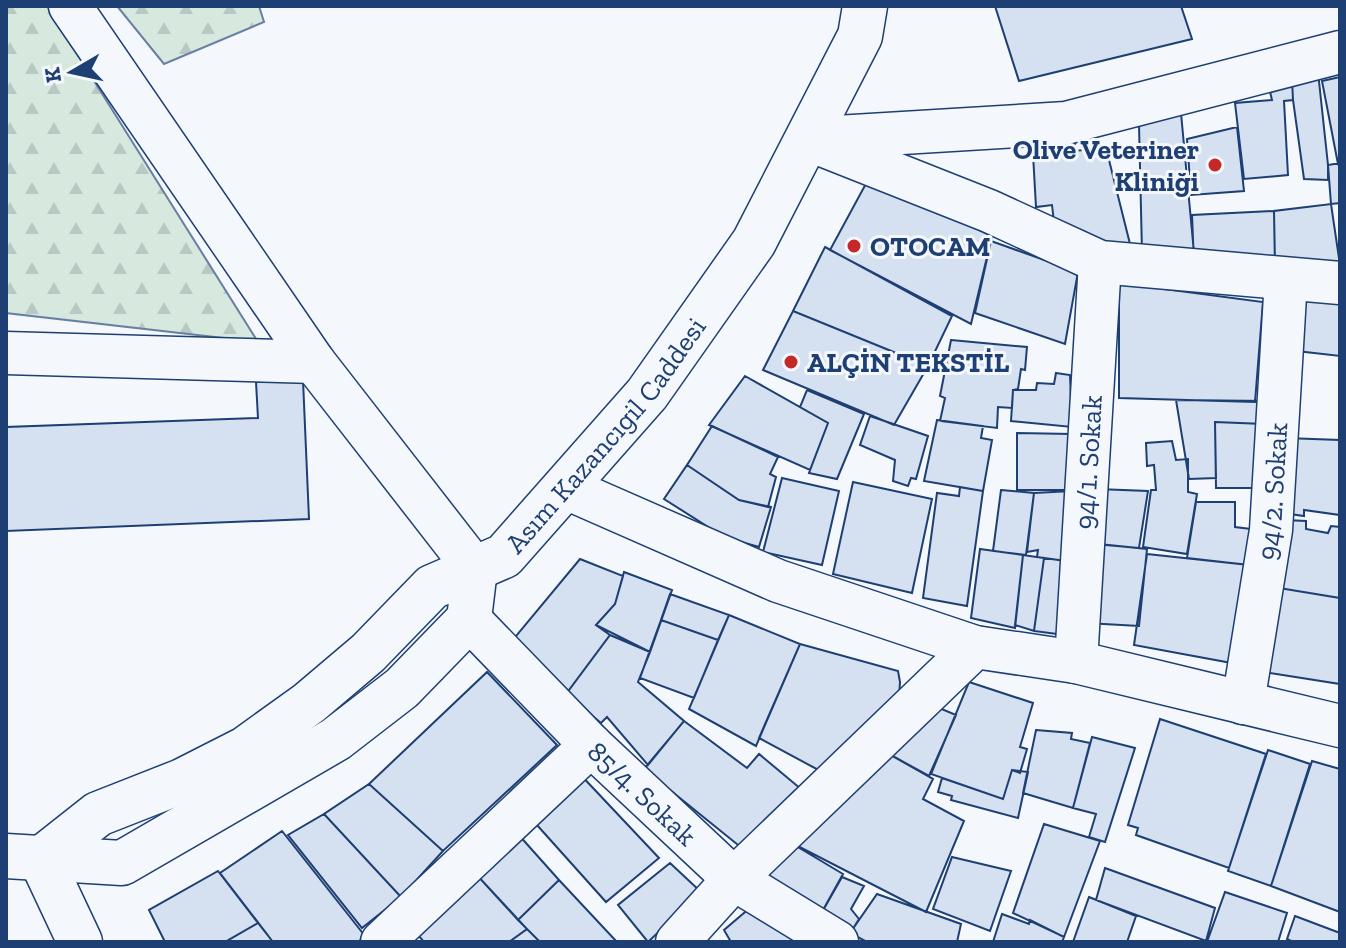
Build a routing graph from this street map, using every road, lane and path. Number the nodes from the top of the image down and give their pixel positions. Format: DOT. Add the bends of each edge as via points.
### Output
graph roads {
  1 [pos="70,6"];
  2 [pos="865,6"];
  3 [pos="1340,52"];
  4 [pos="807,139"];
  5 [pos="1100,262"];
  6 [pos="1286,279"];
  7 [pos="1340,283"];
  8 [pos="6,353"];
  9 [pos="314,362"];
  10 [pos="566,488"];
  11 [pos="475,569"];
  12 [pos="469,619"];
  13 [pos="975,647"];
  14 [pos="1076,662"];
  15 [pos="1243,703"];
  16 [pos="1340,726"];
  17 [pos="591,745"];
  18 [pos="24,857"];
  19 [pos="734,879"];
  20 [pos="80,942"];
  21 [pos="382,942"];
  22 [pos="677,942"];
  23 [pos="837,942"];
  1 -- 9 [label="street"];
  2 -- 4 [label="street, Asım Kazancıgil Caddesi" via="860,36"];
  3 -- 4 [label="street" via="1066,123"];
  4 -- 5 [label="street" via="989,211"];
  4 -- 10 [label="street, Asım Kazancıgil Caddesi" via="754,242 647,394"];
  5 -- 6 [label="street"];
  5 -- 14 [label="street, 94/1. Sokak"];
  6 -- 7 [label="street"];
  6 -- 15 [label="street, 94/2. Sokak" via="1271,530"];
  8 -- 9 [label="street"];
  9 -- 11 [label="street"];
  10 -- 11 [label="street, Asım Kazancıgil Caddesi" via="504,556"];
  10 -- 13 [label="street" via="778,581"];
  11 -- 12 [label="street, Asım Kazancıgil Caddesi"];
  11 -- 18 [label="street" via="432,587 344,673 245,749 98,814"];
  12 -- 17 [label="street, 85/4. Sokak"];
  12 -- 18 [label="street" via="402,688 336,739 122,863"];
  13 -- 14 [label="street"];
  13 -- 19 [label="street"];
  14 -- 15 [label="street"];
  15 -- 16 [label="street"];
  17 -- 19 [label="street, 85/4. Sokak"];
  17 -- 21 [label="street"];
  18 -- 20 [label="street"];
  19 -- 22 [label="street"];
  19 -- 23 [label="street, 85/4. Sokak"];
}
